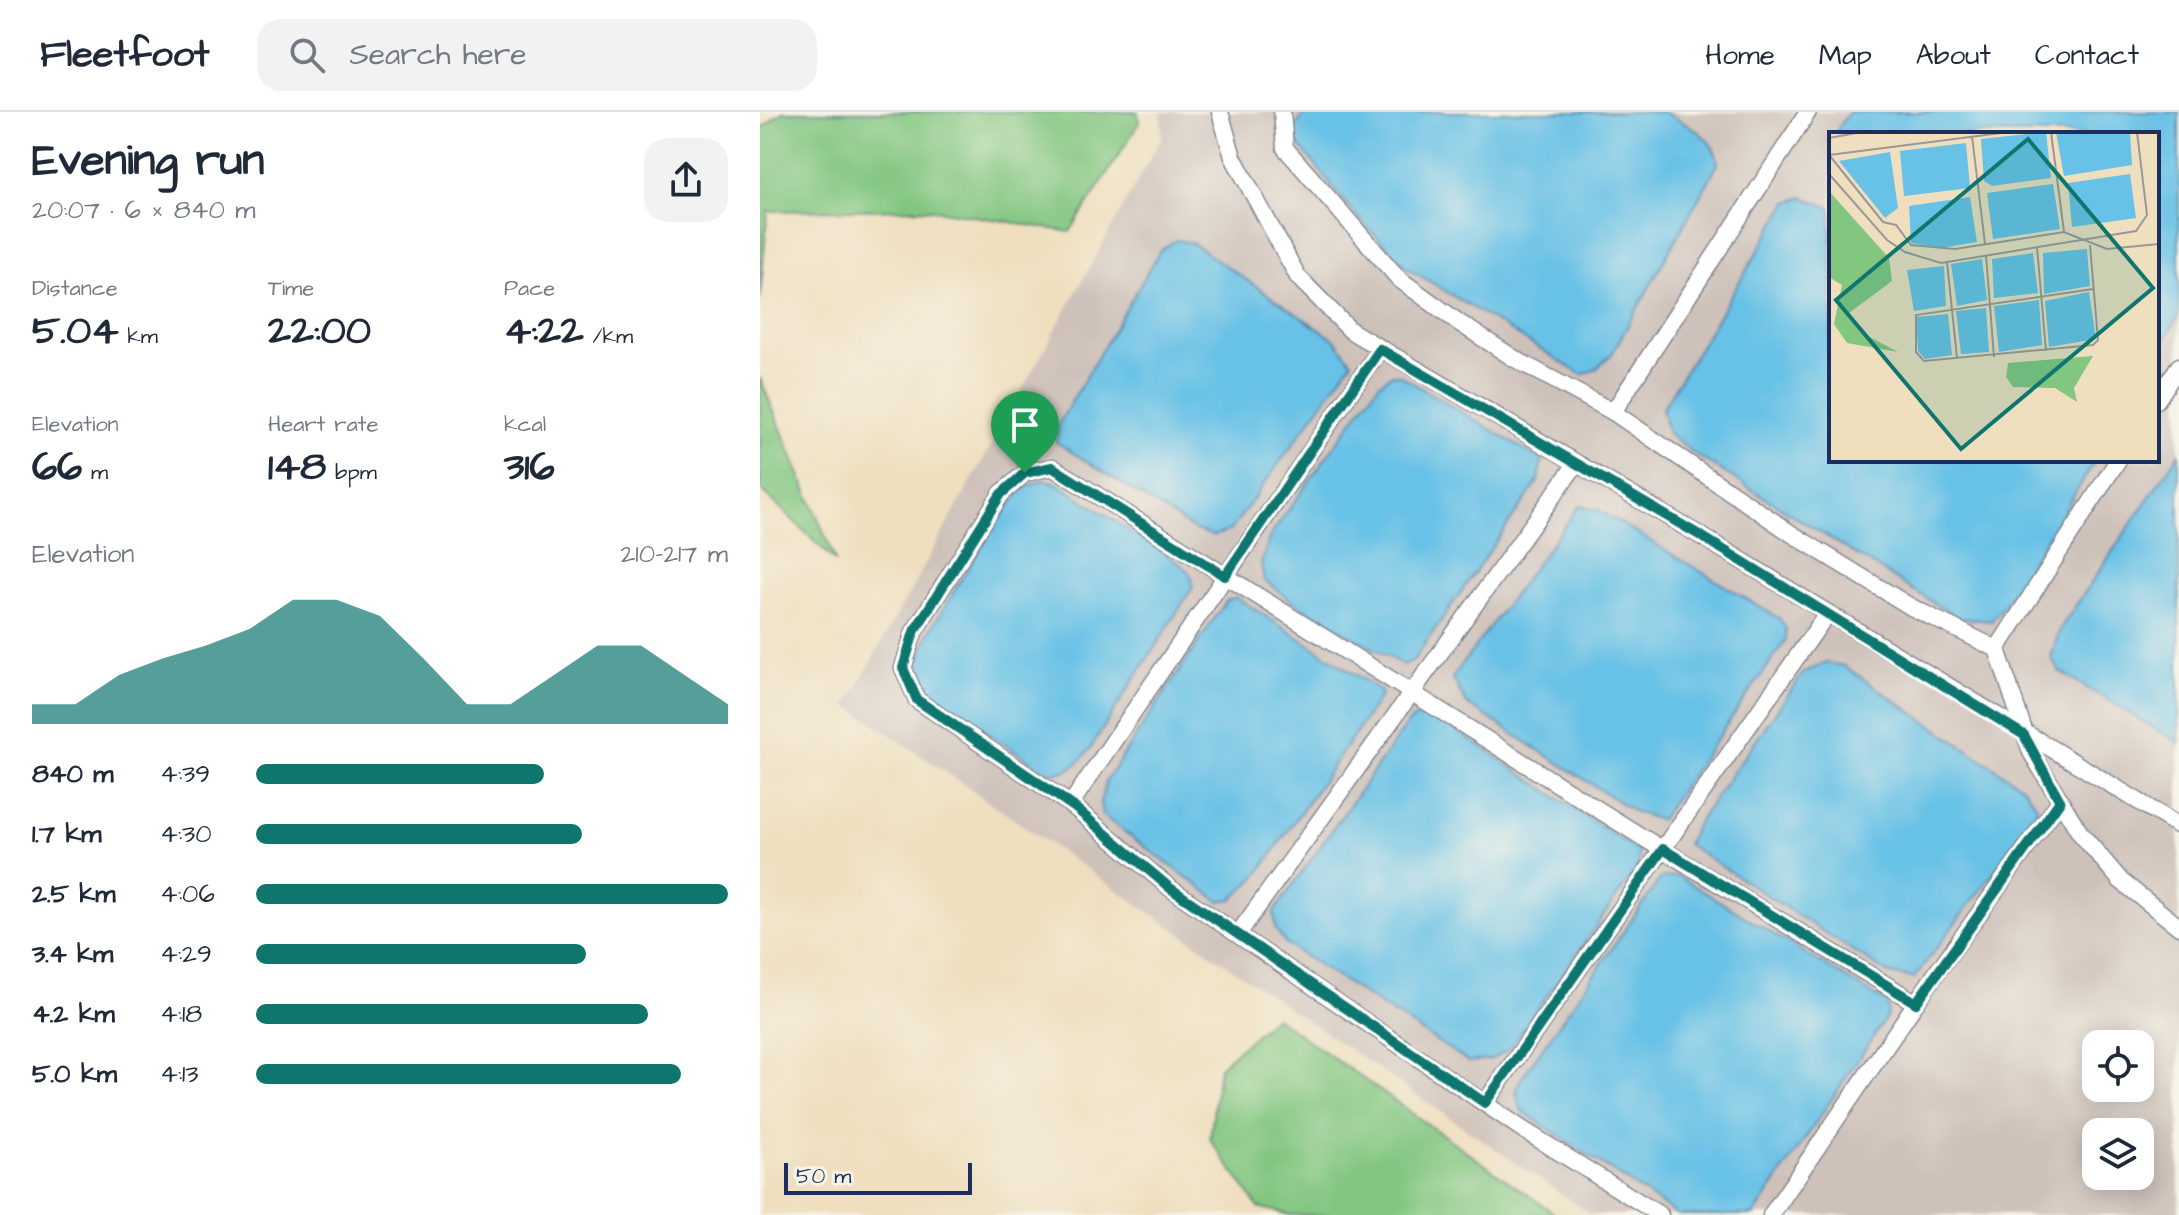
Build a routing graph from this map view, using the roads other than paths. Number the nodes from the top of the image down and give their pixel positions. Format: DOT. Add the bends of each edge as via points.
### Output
graph roads {
  1 [pos="1220,112"];
  2 [pos="1282,112"];
  3 [pos="1808,112"];
  4 [pos="1380,349"];
  5 [pos="2179,366"];
  6 [pos="2159,397"];
  7 [pos="1613,412"];
  8 [pos="2117,462"];
  9 [pos="1576,464"];
  10 [pos="1225,576"];
  11 [pos="1827,614"];
  12 [pos="1997,649"];
  13 [pos="1414,694"];
  14 [pos="2024,735"];
  15 [pos="2060,801"];
  16 [pos="1070,805"];
  17 [pos="2179,826"];
  18 [pos="1663,849"];
  19 [pos="2179,927"];
  20 [pos="1238,934"];
  21 [pos="1916,1003"];
  22 [pos="1485,1103"];
  23 [pos="1660,1215"];
  24 [pos="1771,1215"];
  1 -- 4 [label="lane" via="1233,157 1298,277 1351,331"];
  2 -- 7 [label="lane" via="1285,148 1399,279 1515,359"];
  3 -- 7 [label="lane"];
  4 -- 9 [label="lane"];
  4 -- 10 [label="lane"];
  5 -- 6 [label="lane"];
  7 -- 12 [label="lane" via="1885,591"];
  8 -- 12 [label="lane"];
  9 -- 11 [label="lane"];
  9 -- 13 [label="lane"];
  10 -- 13 [label="lane"];
  10 -- 16 [label="lane"];
  10 -- 16 [label="lane" via="1052,467 1025,473 1001,494 914,632 903,668 917,700"];
  11 -- 14 [label="lane"];
  11 -- 18 [label="lane"];
  12 -- 14 [label="lane"];
  13 -- 18 [label="lane"];
  13 -- 20 [label="lane"];
  14 -- 15 [label="lane"];
  14 -- 17 [label="lane"];
  15 -- 19 [label="lane" via="2121,881"];
  15 -- 21 [label="lane"];
  16 -- 20 [label="lane" via="1170,888"];
  18 -- 21 [label="lane"];
  18 -- 22 [label="lane"];
  20 -- 22 [label="lane"];
  21 -- 24 [label="lane"];
  22 -- 23 [label="lane"];
}
